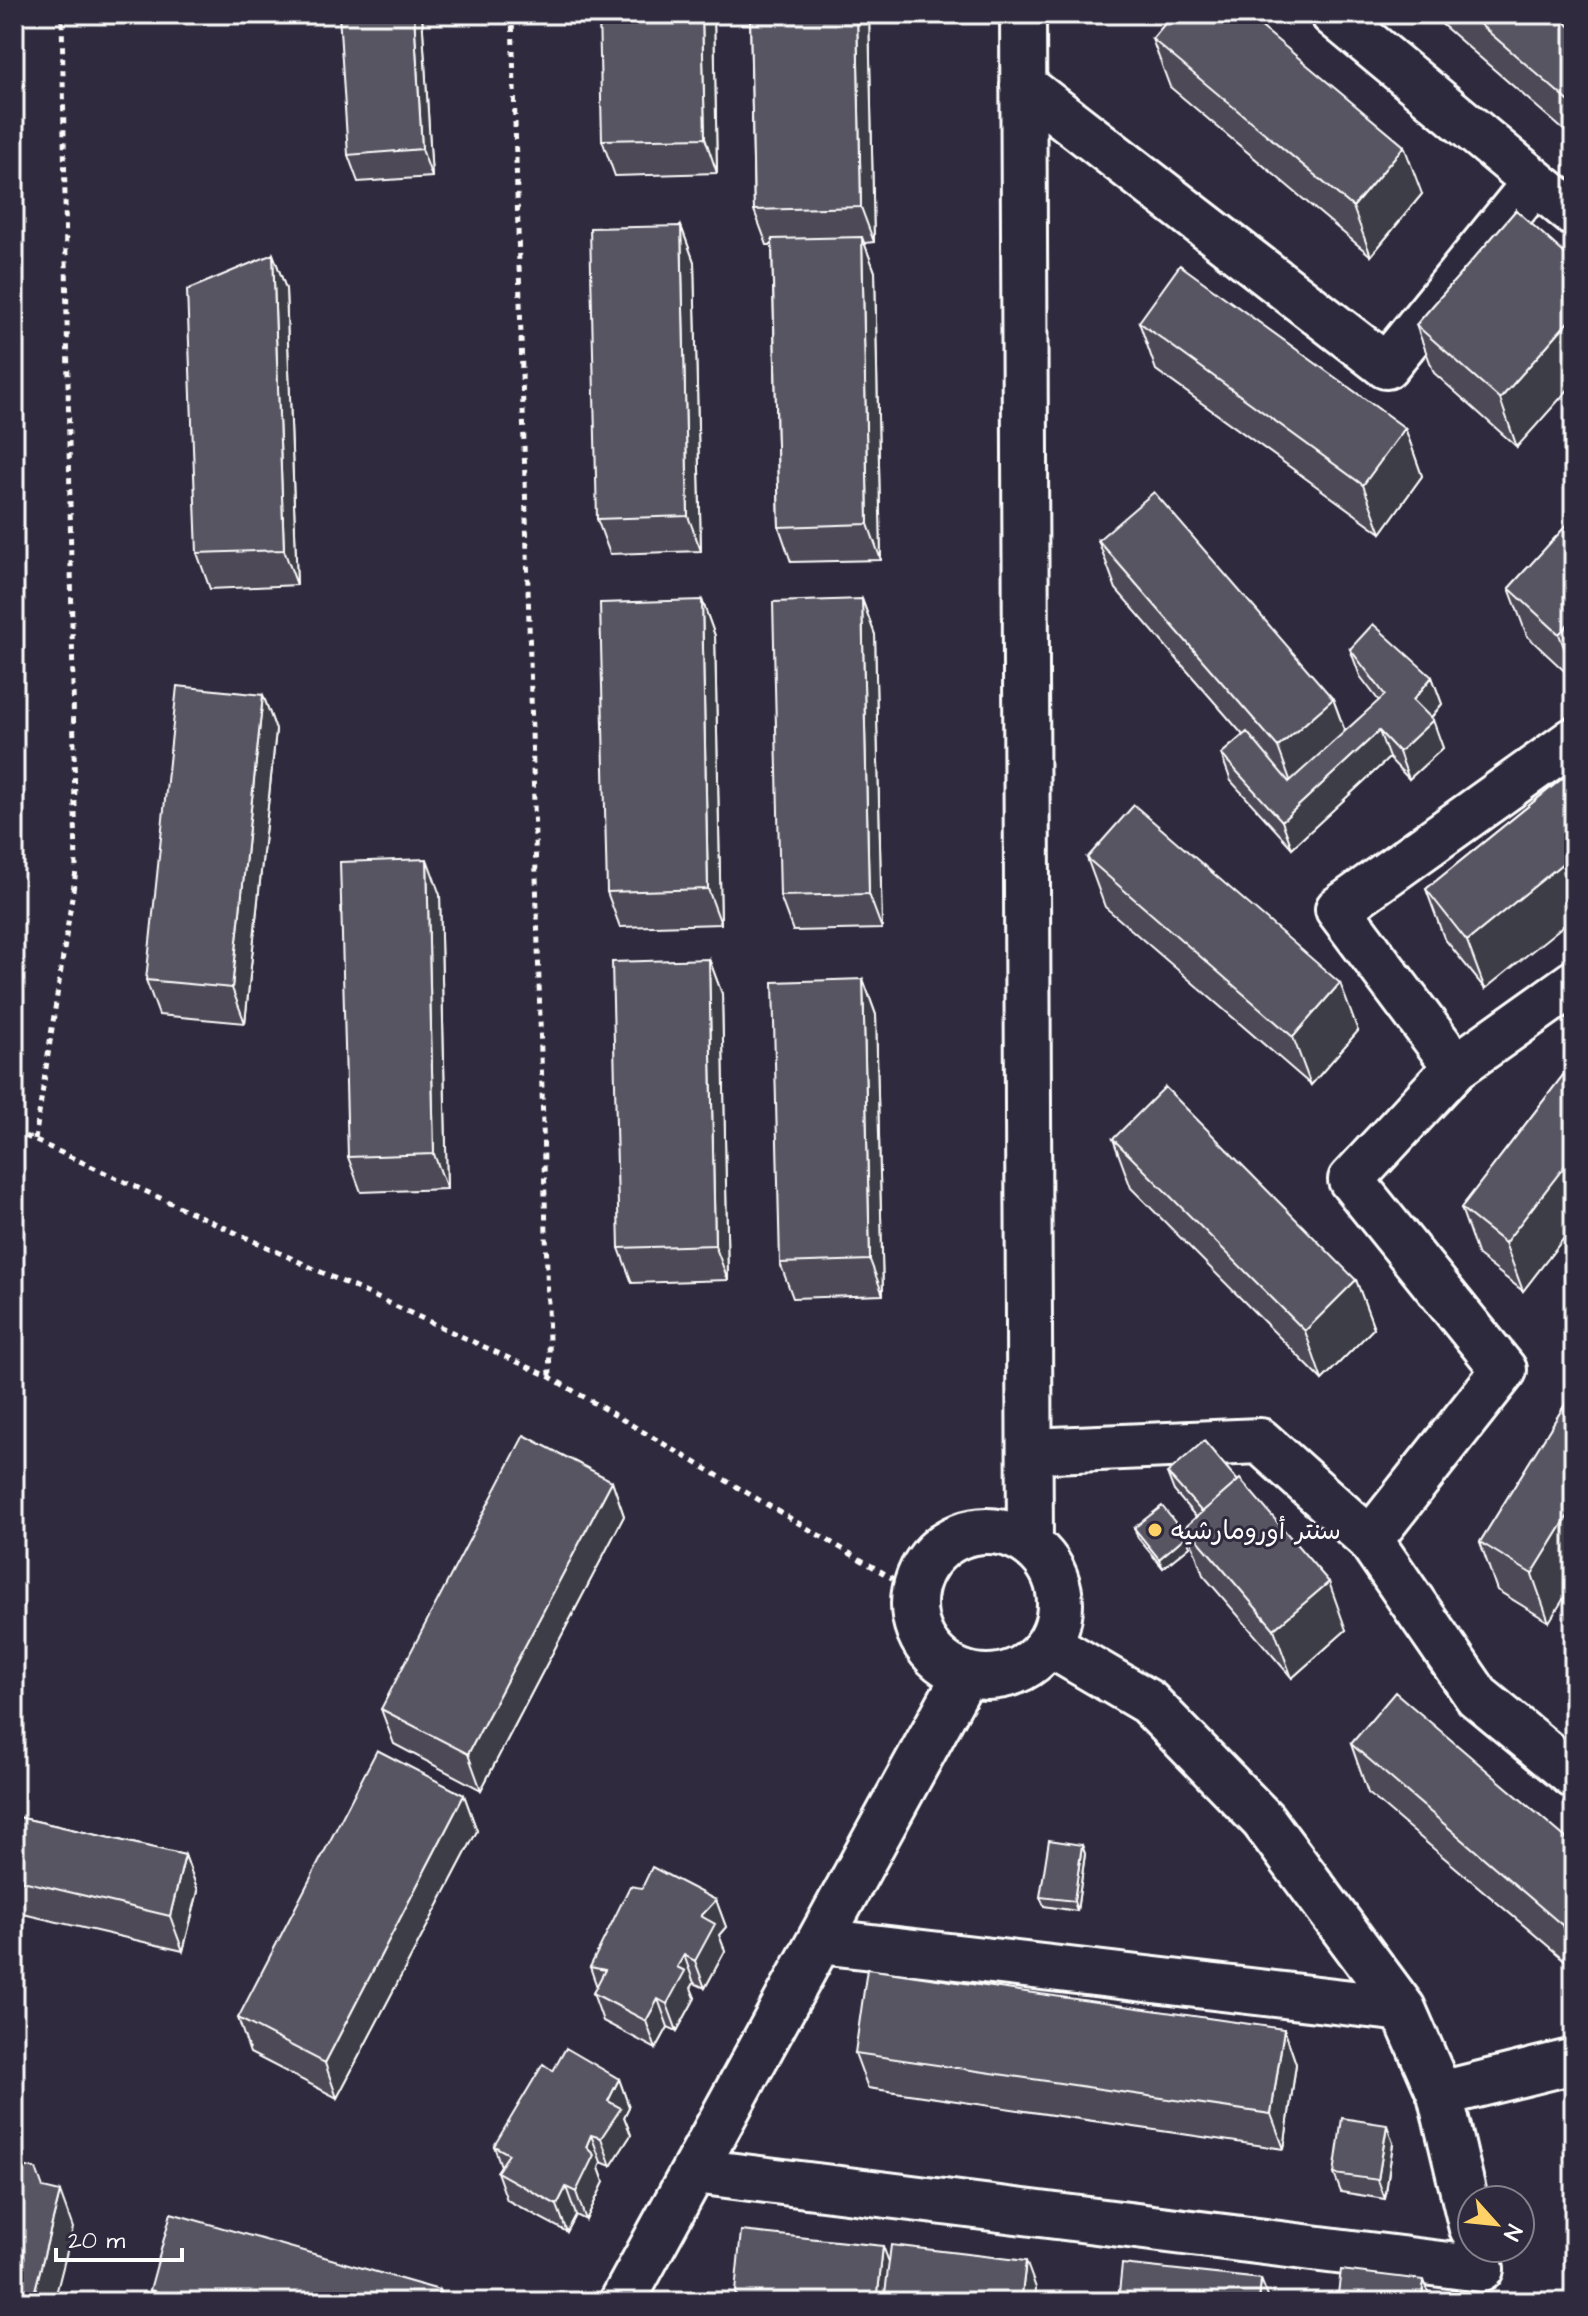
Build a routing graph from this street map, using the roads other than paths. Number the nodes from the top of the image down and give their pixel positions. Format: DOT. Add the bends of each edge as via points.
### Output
graph roads {
  1 [pos="1023,14"];
  2 [pos="1333,14"];
  3 [pos="1023,85"];
  4 [pos="1535,182"];
  5 [pos="1574,214"];
  6 [pos="1574,740"];
  7 [pos="1574,983"];
  8 [pos="1456,1067"];
  9 [pos="1030,1451"];
  10 [pos="1370,1540"];
  11 [pos="1030,1544"];
  12 [pos="1049,1644"];
  13 [pos="965,1675"];
  14 [pos="1574,1776"];
  15 [pos="820,1941"];
  16 [pos="1403,2009"];
  17 [pos="1574,2061"];
  18 [pos="1440,2094"];
  19 [pos="695,2171"];
  20 [pos="1460,2184"];
  21 [pos="1456,2259"];
  22 [pos="622,2302"];
  1 -- 3 [label="street"];
  2 -- 4 [label="street"];
  3 -- 4 [label="street" via="1386,366"];
  3 -- 9 [label="street"];
  4 -- 5 [label="street"];
  6 -- 8 [label="street" via="1338,909"];
  7 -- 8 [label="street"];
  8 -- 10 [label="street" via="1351,1180 1504,1370"];
  9 -- 10 [label="street" via="1260,1441"];
  9 -- 11 [label="street"];
  10 -- 14 [label="street" via="1477,1696"];
  11 -- 12 [label="street" via="1057,1579 1061,1601"];
  11 -- 13 [label="street" via="991,1530 960,1536 933,1553 921,1571 913,1613 919,1633 929,1652"];
  12 -- 13 [label="street" via="1027,1667 997,1678"];
  12 -- 16 [label="street" via="1148,1702 1201,1756 1263,1820"];
  13 -- 15 [label="street"];
  15 -- 16 [label="street"];
  15 -- 19 [label="street"];
  16 -- 18 [label="street"];
  17 -- 18 [label="street"];
  18 -- 20 [label="street"];
  19 -- 21 [label="street"];
  19 -- 22 [label="street"];
}
